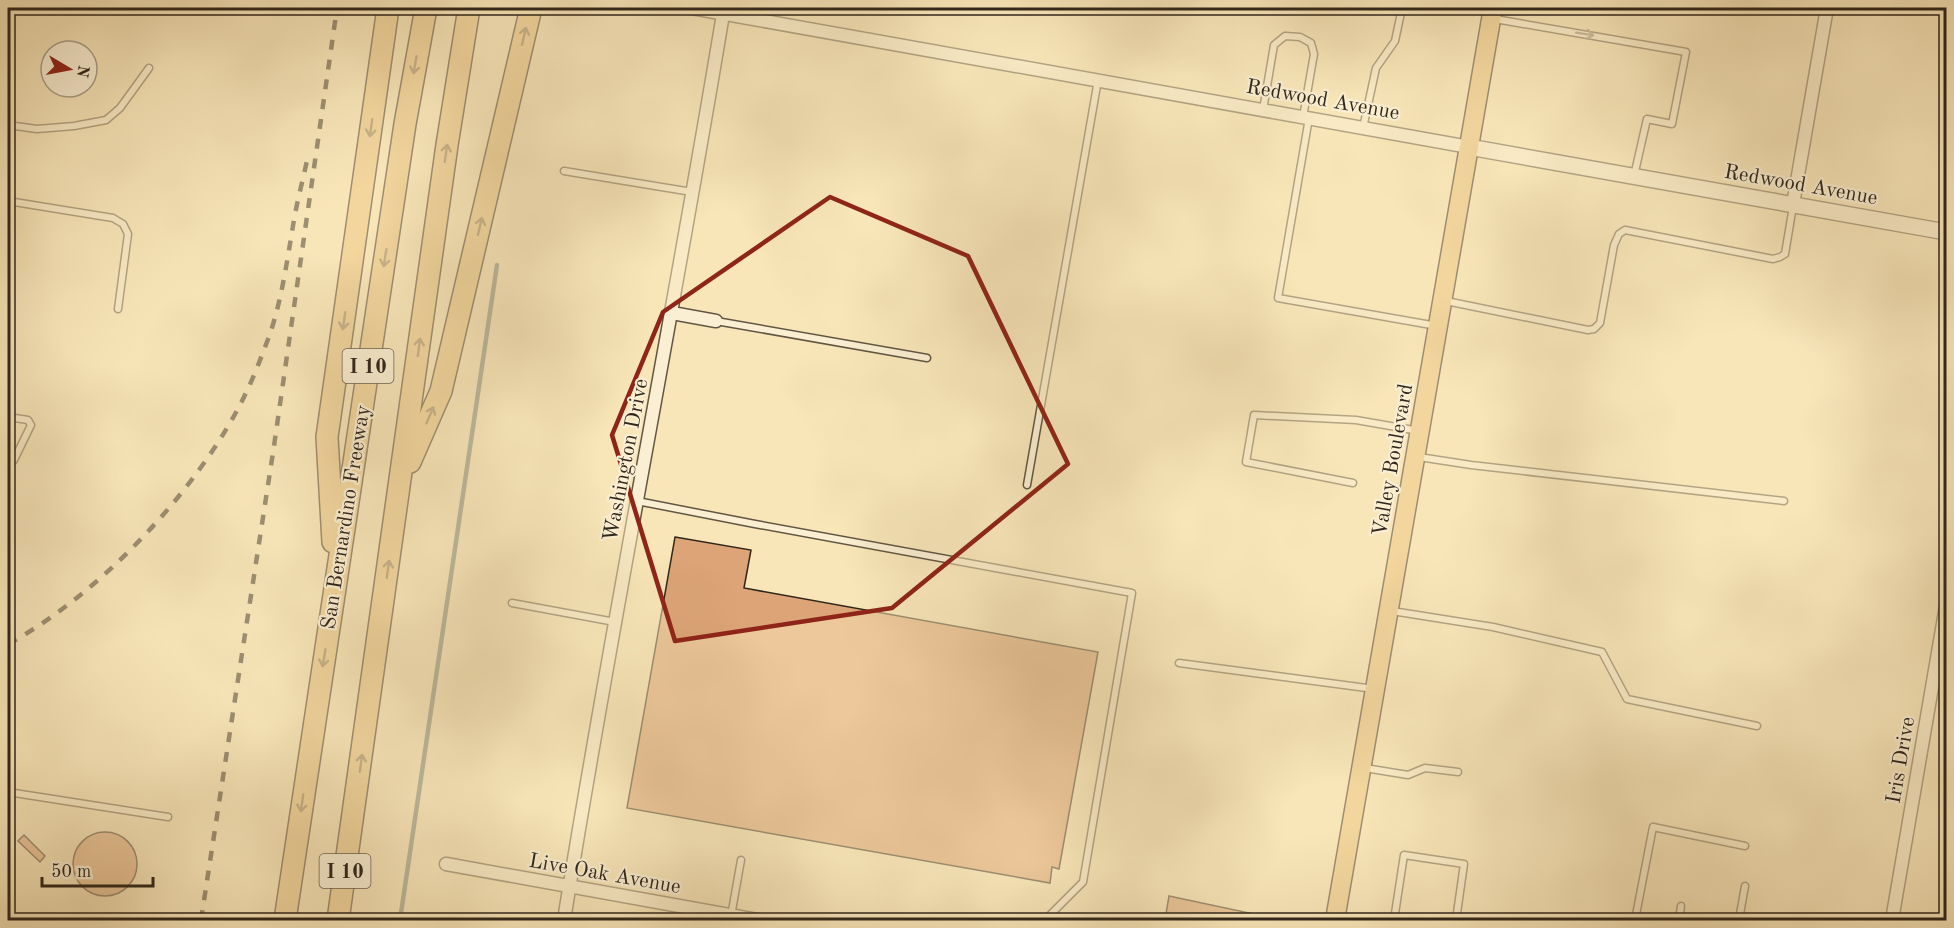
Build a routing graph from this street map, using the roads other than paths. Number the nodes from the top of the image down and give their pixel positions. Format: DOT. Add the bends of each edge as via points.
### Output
graph roads {
  1 [pos="388,8"];
  2 [pos="426,8"];
  3 [pos="469,8"];
  4 [pos="531,8"];
  5 [pos="692,8"];
  6 [pos="1402,8"];
  7 [pos="1827,8"];
  8 [pos="723,10"];
  9 [pos="1492,13"];
  10 [pos="148,68"];
  11 [pos="1099,80"];
  12 [pos="1263,110"];
  13 [pos="1306,117"];
  14 [pos="8,125"];
  15 [pos="1363,128"];
  16 [pos="1469,147"];
  17 [pos="564,171"];
  18 [pos="1634,176"];
  19 [pos="692,192"];
  20 [pos="8,201"];
  21 [pos="1793,204"];
  22 [pos="1947,232"];
  23 [pos="1442,301"];
  24 [pos="118,309"];
  25 [pos="672,313"];
  26 [pos="716,321"];
  27 [pos="1438,326"];
  28 [pos="927,358"];
  29 [pos="8,417"];
  30 [pos="1420,431"];
  31 [pos="1415,457"];
  32 [pos="8,465"];
  33 [pos="1353,483"];
  34 [pos="1027,485"];
  35 [pos="399,488"];
  36 [pos="636,501"];
  37 [pos="1784,501"];
  38 [pos="335,586"];
  39 [pos="512,603"];
  40 [pos="1947,606"];
  41 [pos="1388,610"];
  42 [pos="615,622"];
  43 [pos="1179,663"];
  44 [pos="1375,689"];
  45 [pos="1757,726"];
  46 [pos="1361,768"];
  47 [pos="1458,772"];
  48 [pos="8,792"];
  49 [pos="168,817"];
  50 [pos="1745,846"];
  51 [pos="741,860"];
  52 [pos="446,864"];
  53 [pos="570,886"];
  54 [pos="1745,886"];
  55 [pos="1681,906"];
  56 [pos="731,916"];
  57 [pos="285,921"];
  58 [pos="338,921"];
  59 [pos="564,921"];
  60 [pos="757,921"];
  61 [pos="1048,921"];
  62 [pos="1335,921"];
  63 [pos="1394,921"];
  64 [pos="1456,921"];
  65 [pos="1635,921"];
  66 [pos="1679,921"];
  67 [pos="1739,921"];
  68 [pos="1892,921"];
  1 -- 38 [label="highway, one-way" via="327,437"];
  2 -- 38 [label="highway, San Bernardino Freeway / I 10, one-way"];
  35 -- 3 [label="highway, I 10, one-way"];
  35 -- 4 [label="highway, one-way" via="441,390"];
  5 -- 8 [label="street, Redwood Avenue"];
  6 -- 15 [label="lane" via="1395,41 1376,68"];
  7 -- 21 [label="street"];
  8 -- 11 [label="street, Redwood Avenue"];
  8 -- 19 [label="street, Washington Drive"];
  9 -- 16 [label="main road, Valley Boulevard"];
  9 -- 18 [label="lane, one-way" via="1541,26 1686,52 1672,124 1647,119"];
  10 -- 14 [label="lane" via="120,108 106,120 37,129"];
  11 -- 12 [label="street, Redwood Avenue"];
  11 -- 34 [label="lane"];
  12 -- 13 [label="street, Redwood Avenue"];
  12 -- 13 [label="lane" via="1274,45 1285,36 1300,37 1311,43 1314,54"];
  13 -- 15 [label="street, Redwood Avenue"];
  13 -- 27 [label="lane" via="1278,298"];
  15 -- 16 [label="street, Redwood Avenue"];
  16 -- 18 [label="street, Redwood Avenue"];
  16 -- 23 [label="main road, Valley Boulevard"];
  17 -- 19 [label="lane"];
  18 -- 21 [label="street, Redwood Avenue"];
  19 -- 25 [label="street, Washington Drive"];
  20 -- 24 [label="lane" via="113,218 123,224 128,234"];
  21 -- 22 [label="street, Redwood Avenue"];
  21 -- 23 [label="lane" via="1785,254 1773,259 1625,230 1614,245 1600,323 1594,329"];
  23 -- 27 [label="main road, Valley Boulevard"];
  25 -- 26 [label="street"];
  25 -- 36 [label="street, Washington Drive"];
  26 -- 28 [label="lane"];
  27 -- 30 [label="main road, Valley Boulevard"];
  29 -- 32 [label="lane" via="28,420 31,425"];
  30 -- 31 [label="main road, Valley Boulevard"];
  30 -- 33 [label="lane" via="1356,420 1254,415 1246,462"];
  31 -- 37 [label="lane"];
  31 -- 41 [label="main road, Valley Boulevard"];
  58 -- 35 [label="highway, I 10, one-way"];
  36 -- 42 [label="street, Washington Drive"];
  36 -- 61 [label="lane" via="1132,593 1083,882"];
  38 -- 57 [label="highway, San Bernardino Freeway / I 10, one-way"];
  39 -- 42 [label="lane"];
  40 -- 68 [label="street, Iris Drive"];
  41 -- 44 [label="main road, Valley Boulevard"];
  41 -- 45 [label="lane" via="1493,627 1602,652 1627,699"];
  42 -- 53 [label="street, Washington Drive"];
  43 -- 44 [label="lane"];
  44 -- 46 [label="main road, Valley Boulevard"];
  46 -- 47 [label="lane" via="1408,775 1425,768"];
  46 -- 62 [label="main road, Valley Boulevard"];
  48 -- 49 [label="lane"];
  50 -- 65 [label="lane" via="1653,827"];
  51 -- 56 [label="lane"];
  52 -- 53 [label="street, Live Oak Avenue"];
  53 -- 56 [label="street, Live Oak Avenue"];
  53 -- 59 [label="street, Washington Drive"];
  54 -- 67 [label="lane"];
  55 -- 66 [label="lane"];
  56 -- 60 [label="street, Live Oak Avenue"];
  63 -- 64 [label="lane" via="1404,855 1464,864"];
}
